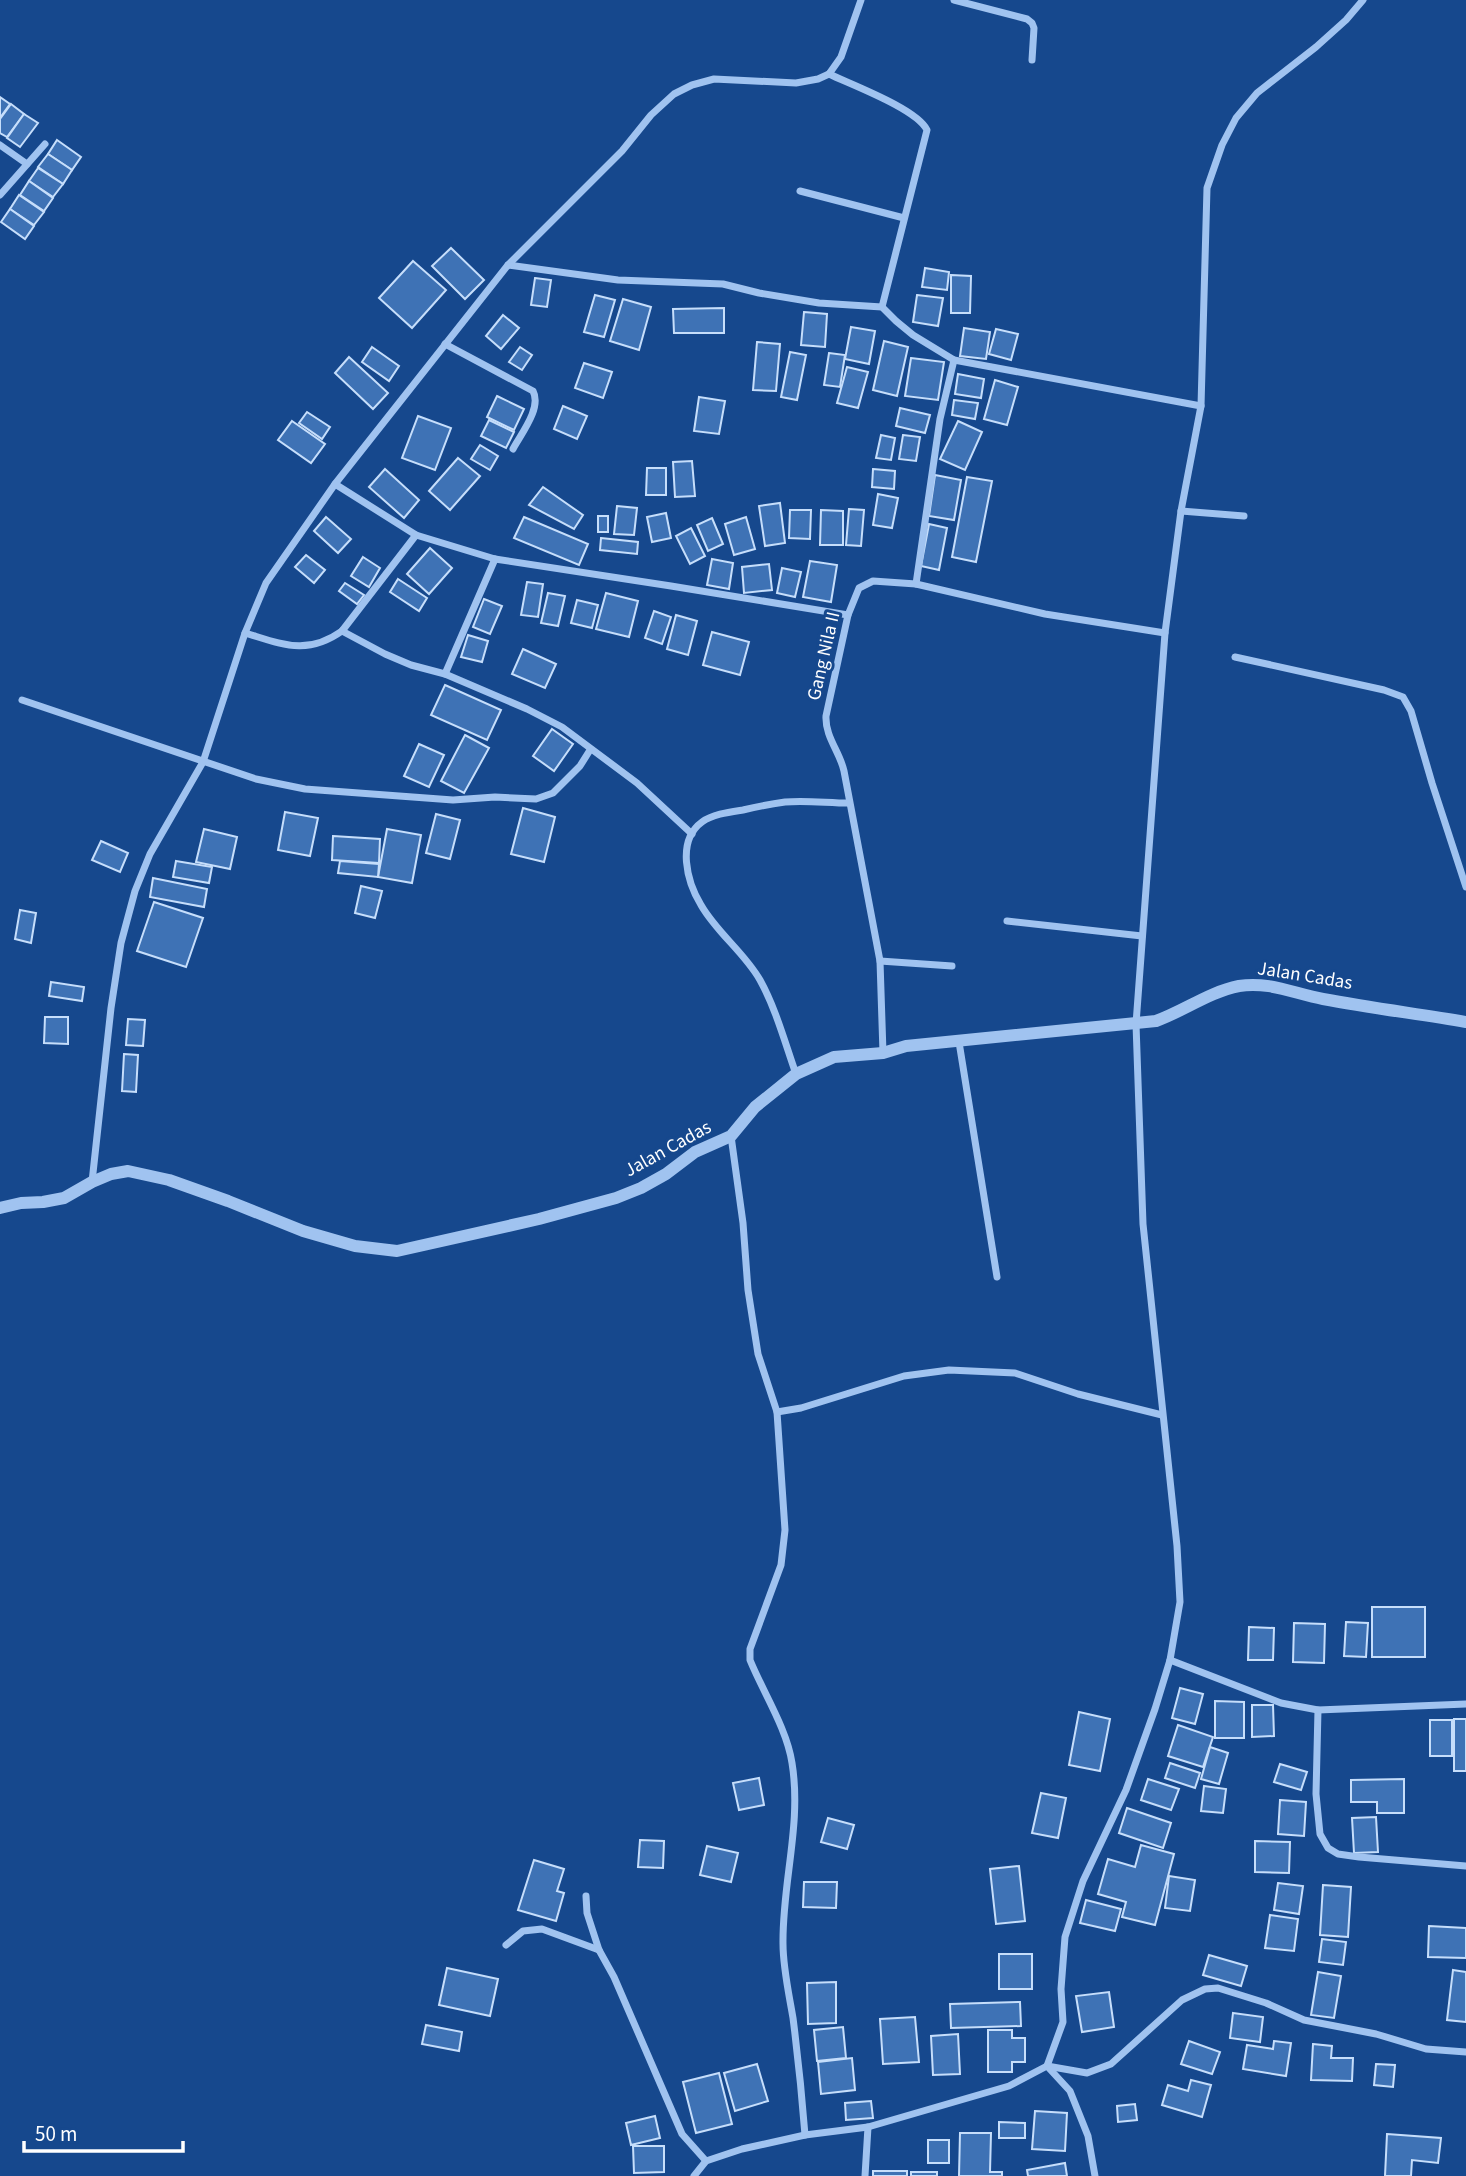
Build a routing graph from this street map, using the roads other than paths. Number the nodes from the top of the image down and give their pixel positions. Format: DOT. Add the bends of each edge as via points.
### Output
graph roads {
  1 [pos="861,0"];
  2 [pos="954,0"];
  3 [pos="1363,0"];
  4 [pos="1032,60"];
  5 [pos="829,74"];
  6 [pos="45,144"];
  7 [pos="0,145"];
  8 [pos="27,164"];
  9 [pos="800,191"];
  10 [pos="0,195"];
  11 [pos="904,218"];
  12 [pos="508,265"];
  13 [pos="882,307"];
  14 [pos="445,344"];
  15 [pos="954,360"];
  16 [pos="1201,406"];
  17 [pos="513,449"];
  18 [pos="335,484"];
  19 [pos="1181,511"];
  20 [pos="1244,516"];
  21 [pos="416,535"];
  22 [pos="495,559"];
  23 [pos="916,584"];
  24 [pos="848,615"];
  25 [pos="342,631"];
  26 [pos="245,633"];
  27 [pos="1165,633"];
  28 [pos="1235,657"];
  29 [pos="445,674"];
  30 [pos="22,700"];
  31 [pos="590,750"];
  32 [pos="203,762"];
  33 [pos="849,803"];
  34 [pos="692,834"];
  35 [pos="1466,887"];
  36 [pos="1007,921"];
  37 [pos="1142,936"];
  38 [pos="880,961"];
  39 [pos="952,967"];
  40 [pos="1466,1019"];
  41 [pos="1136,1024"];
  42 [pos="959,1042"];
  43 [pos="883,1053"];
  44 [pos="796,1074"];
  45 [pos="731,1136"];
  46 [pos="92,1182"];
  47 [pos="0,1208"];
  48 [pos="998,1277"];
  49 [pos="777,1412"];
  50 [pos="1163,1415"];
  51 [pos="1170,1660"];
  52 [pos="1466,1704"];
  53 [pos="1318,1710"];
  54 [pos="1466,1866"];
  55 [pos="586,1896"];
  56 [pos="506,1945"];
  57 [pos="598,1950"];
  58 [pos="1466,2052"];
  59 [pos="1047,2066"];
  60 [pos="868,2127"];
  61 [pos="805,2135"];
  62 [pos="706,2161"];
  63 [pos="694,2176"];
  64 [pos="865,2176"];
  65 [pos="1095,2176"];
  1 -- 5 [label="street" via="841,57"];
  2 -- 4 [label="street" via="1027,19 1034,28"];
  3 -- 16 [label="street" via="1316,47 1257,93 1222,145 1208,188"];
  5 -- 11 [label="street" via="907,111 925,127"];
  5 -- 12 [label="street" via="796,83 714,79 674,94"];
  6 -- 8 [label="street"];
  7 -- 8 [label="street"];
  8 -- 10 [label="street"];
  9 -- 11 [label="street"];
  11 -- 13 [label="street"];
  12 -- 13 [label="street" via="618,280 723,284 819,303"];
  12 -- 14 [label="street"];
  13 -- 15 [label="street" via="913,335"];
  14 -- 17 [label="street" via="533,391 536,402"];
  14 -- 18 [label="street"];
  15 -- 16 [label="street"];
  15 -- 23 [label="street" via="940,419"];
  16 -- 19 [label="street"];
  18 -- 21 [label="street"];
  18 -- 26 [label="street" via="266,583"];
  19 -- 20 [label="street"];
  19 -- 27 [label="street"];
  21 -- 22 [label="street"];
  21 -- 25 [label="street"];
  22 -- 24 [label="street"];
  22 -- 29 [label="street"];
  23 -- 24 [label="street, Gang Nila II" via="865,583"];
  23 -- 27 [label="street" via="1045,614"];
  24 -- 33 [label="street, Gang Nila II" via="826,725 841,760"];
  25 -- 26 [label="street" via="307,647"];
  25 -- 29 [label="street" via="411,665"];
  26 -- 32 [label="street"];
  27 -- 37 [label="street"];
  28 -- 35 [label="street" via="1403,697"];
  29 -- 31 [label="street" via="562,727"];
  30 -- 32 [label="street"];
  31 -- 32 [label="street" via="553,793 536,799 453,800 305,789"];
  31 -- 34 [label="street" via="637,783"];
  32 -- 46 [label="street" via="150,854 121,943"];
  33 -- 34 [label="street" via="785,802 724,813 702,822"];
  33 -- 38 [label="street, Gang Nila II"];
  34 -- 44 [label="street" via="686,860 693,892 760,980"];
  36 -- 37 [label="street"];
  37 -- 41 [label="street"];
  38 -- 39 [label="street"];
  38 -- 43 [label="street, Gang Nila II"];
  40 -- 41 [label="street, Jalan Cadas" via="1321,999 1257,985 1227,989 1175,1014"];
  41 -- 42 [label="street, Jalan Cadas"];
  41 -- 50 [label="street" via="1143,1224"];
  42 -- 43 [label="street, Jalan Cadas" via="906,1046"];
  42 -- 48 [label="street"];
  43 -- 44 [label="street, Jalan Cadas" via="834,1057"];
  44 -- 45 [label="street, Jalan Cadas" via="755,1107"];
  45 -- 46 [label="street, Jalan Cadas" via="616,1198 397,1251 355,1246 303,1231 169,1180 128,1171"];
  45 -- 49 [label="street" via="758,1354"];
  46 -- 47 [label="street, Jalan Cadas" via="64,1198"];
  49 -- 50 [label="street" via="904,1376 948,1370 1015,1373"];
  49 -- 61 [label="street" via="785,1530 780,1565 750,1648 750,1660 792,1760 795,1822 783,1946"];
  50 -- 51 [label="street" via="1180,1602"];
  51 -- 53 [label="street" via="1281,1703"];
  51 -- 59 [label="street" via="1126,1790 1083,1881 1065,1937 1063,2022"];
  52 -- 53 [label="street"];
  53 -- 54 [label="street" via="1317,1794 1321,1840 1328,1848 1359,1857"];
  55 -- 57 [label="street"];
  56 -- 57 [label="street" via="523,1931 542,1929"];
  57 -- 62 [label="street" via="682,2134"];
  58 -- 59 [label="street" via="1426,2049 1304,2020 1218,1988 1182,2000 1111,2064 1087,2073"];
  59 -- 60 [label="street" via="1009,2085"];
  59 -- 65 [label="street" via="1070,2091 1088,2136"];
  60 -- 61 [label="street"];
  60 -- 64 [label="street"];
  61 -- 62 [label="street"];
  62 -- 63 [label="street"];
}
